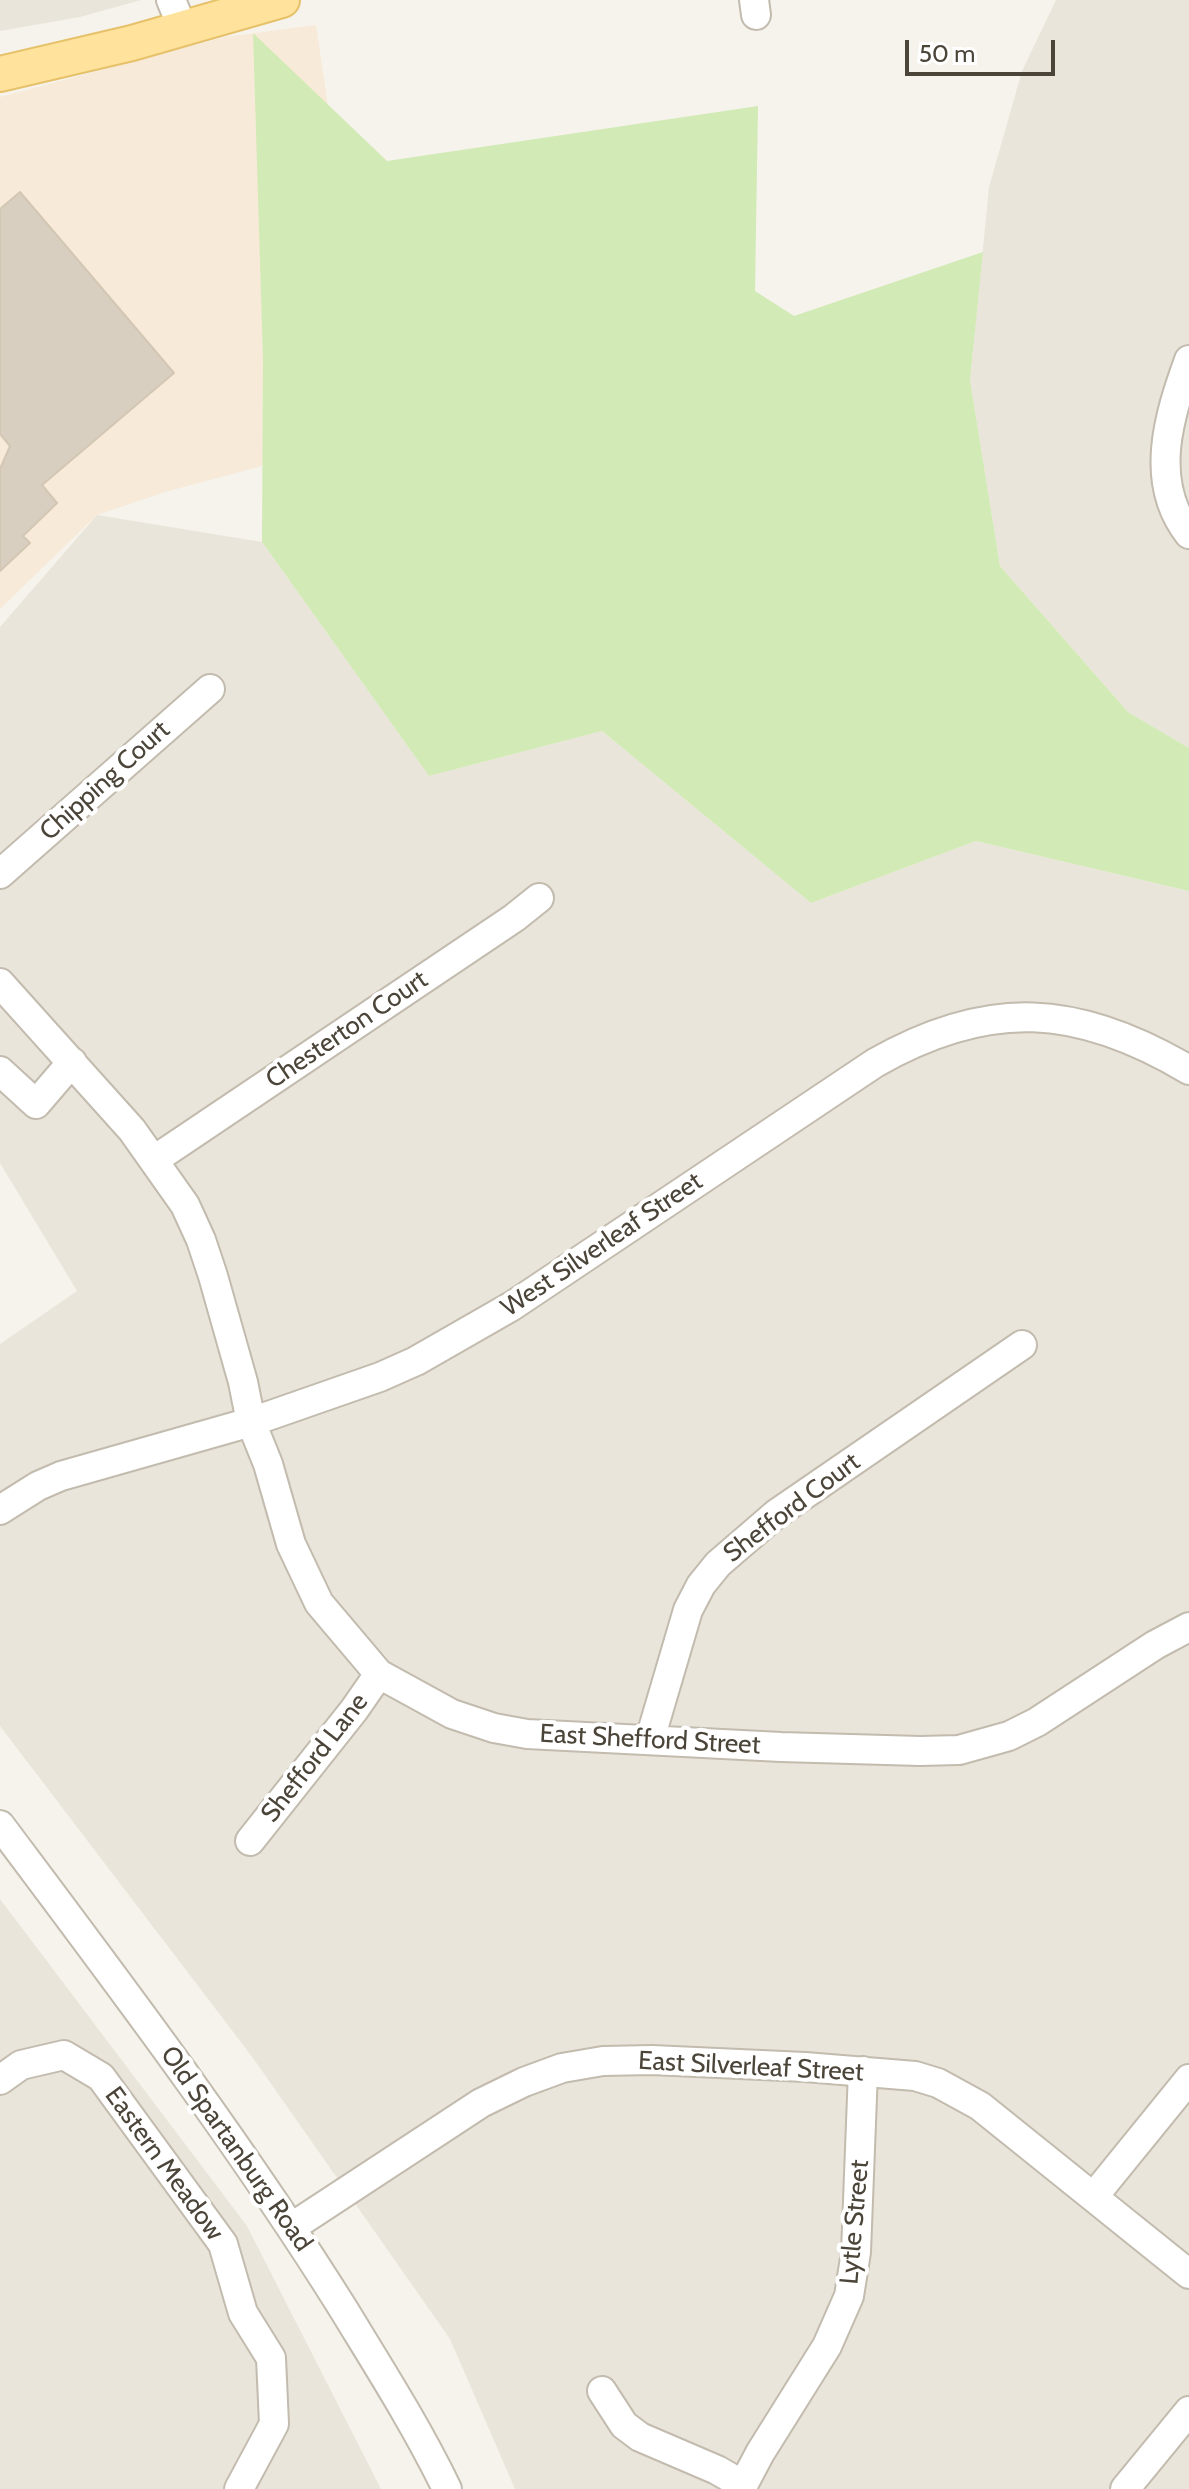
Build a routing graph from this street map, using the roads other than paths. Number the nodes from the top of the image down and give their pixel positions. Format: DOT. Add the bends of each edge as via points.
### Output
graph roads {
  1 [pos="282,0"];
  2 [pos="177,14"];
  3 [pos="0,74"];
  4 [pos="1189,360"];
  5 [pos="1189,534"];
  6 [pos="210,689"];
  7 [pos="0,874"];
  8 [pos="539,898"];
  9 [pos="0,983"];
  10 [pos="72,1062"];
  11 [pos="1189,1070"];
  12 [pos="0,1071"];
  13 [pos="154,1160"];
  14 [pos="1022,1345"];
  15 [pos="251,1422"];
  16 [pos="0,1510"];
  17 [pos="1189,1627"];
  18 [pos="379,1674"];
  19 [pos="650,1739"];
  20 [pos="4,1840"];
  21 [pos="250,1841"];
  22 [pos="863,2071"];
  23 [pos="1189,2079"];
  24 [pos="0,2080"];
  25 [pos="1094,2196"];
  26 [pos="292,2227"];
  27 [pos="1189,2274"];
  28 [pos="602,2391"];
  29 [pos="1189,2411"];
  30 [pos="742,2487"];
  31 [pos="239,2489"];
  32 [pos="447,2489"];
  33 [pos="1125,2489"];
  1 -- 2 [label="main road"];
  2 -- 3 [label="main road"];
  4 -- 5 [label="street" via="1168,425 1165,467 1173,507"];
  6 -- 7 [label="street, Chipping Court"];
  8 -- 13 [label="street, Chesterton Court"];
  9 -- 10 [label="street, East Shefford Street"];
  10 -- 12 [label="street" via="36,1104"];
  10 -- 13 [label="street, East Shefford Street"];
  11 -- 15 [label="street, West Silverleaf Street" via="1107,1029 1045,1018 970,1022 925,1037 875,1063 454,1342 380,1377"];
  13 -- 15 [label="street, East Shefford Street" via="201,1240"];
  14 -- 19 [label="street, Shefford Court" via="776,1514 718,1564 688,1610"];
  15 -- 16 [label="street, West Silverleaf Street" via="61,1476"];
  15 -- 18 [label="street, East Shefford Street" via="306,1579 333,1623"];
  17 -- 19 [label="street, East Shefford Street" via="1037,1722 959,1750"];
  18 -- 19 [label="street, East Shefford Street" via="452,1714 494,1728"];
  18 -- 21 [label="street, Shefford Lane"];
  20 -- 26 [label="street, Old Spartanburg Road" via="140,2011"];
  22 -- 25 [label="street, East Silverleaf Street" via="915,2076 970,2100"];
  22 -- 26 [label="street, East Silverleaf Street" via="652,2060 562,2068 481,2103"];
  22 -- 30 [label="street, Lytle Street" via="856,2252 849,2296 827,2346"];
  23 -- 25 [label="street"];
  24 -- 31 [label="street, Eastern Meadow" via="21,2065 64,2055 101,2077 223,2244 243,2313 271,2358 274,2424"];
  25 -- 27 [label="street, East Silverleaf Street"];
  26 -- 32 [label="street, Old Spartanburg Road"];
  28 -- 30 [label="street" via="624,2425 640,2437 717,2470"];
  29 -- 33 [label="street"];
}
